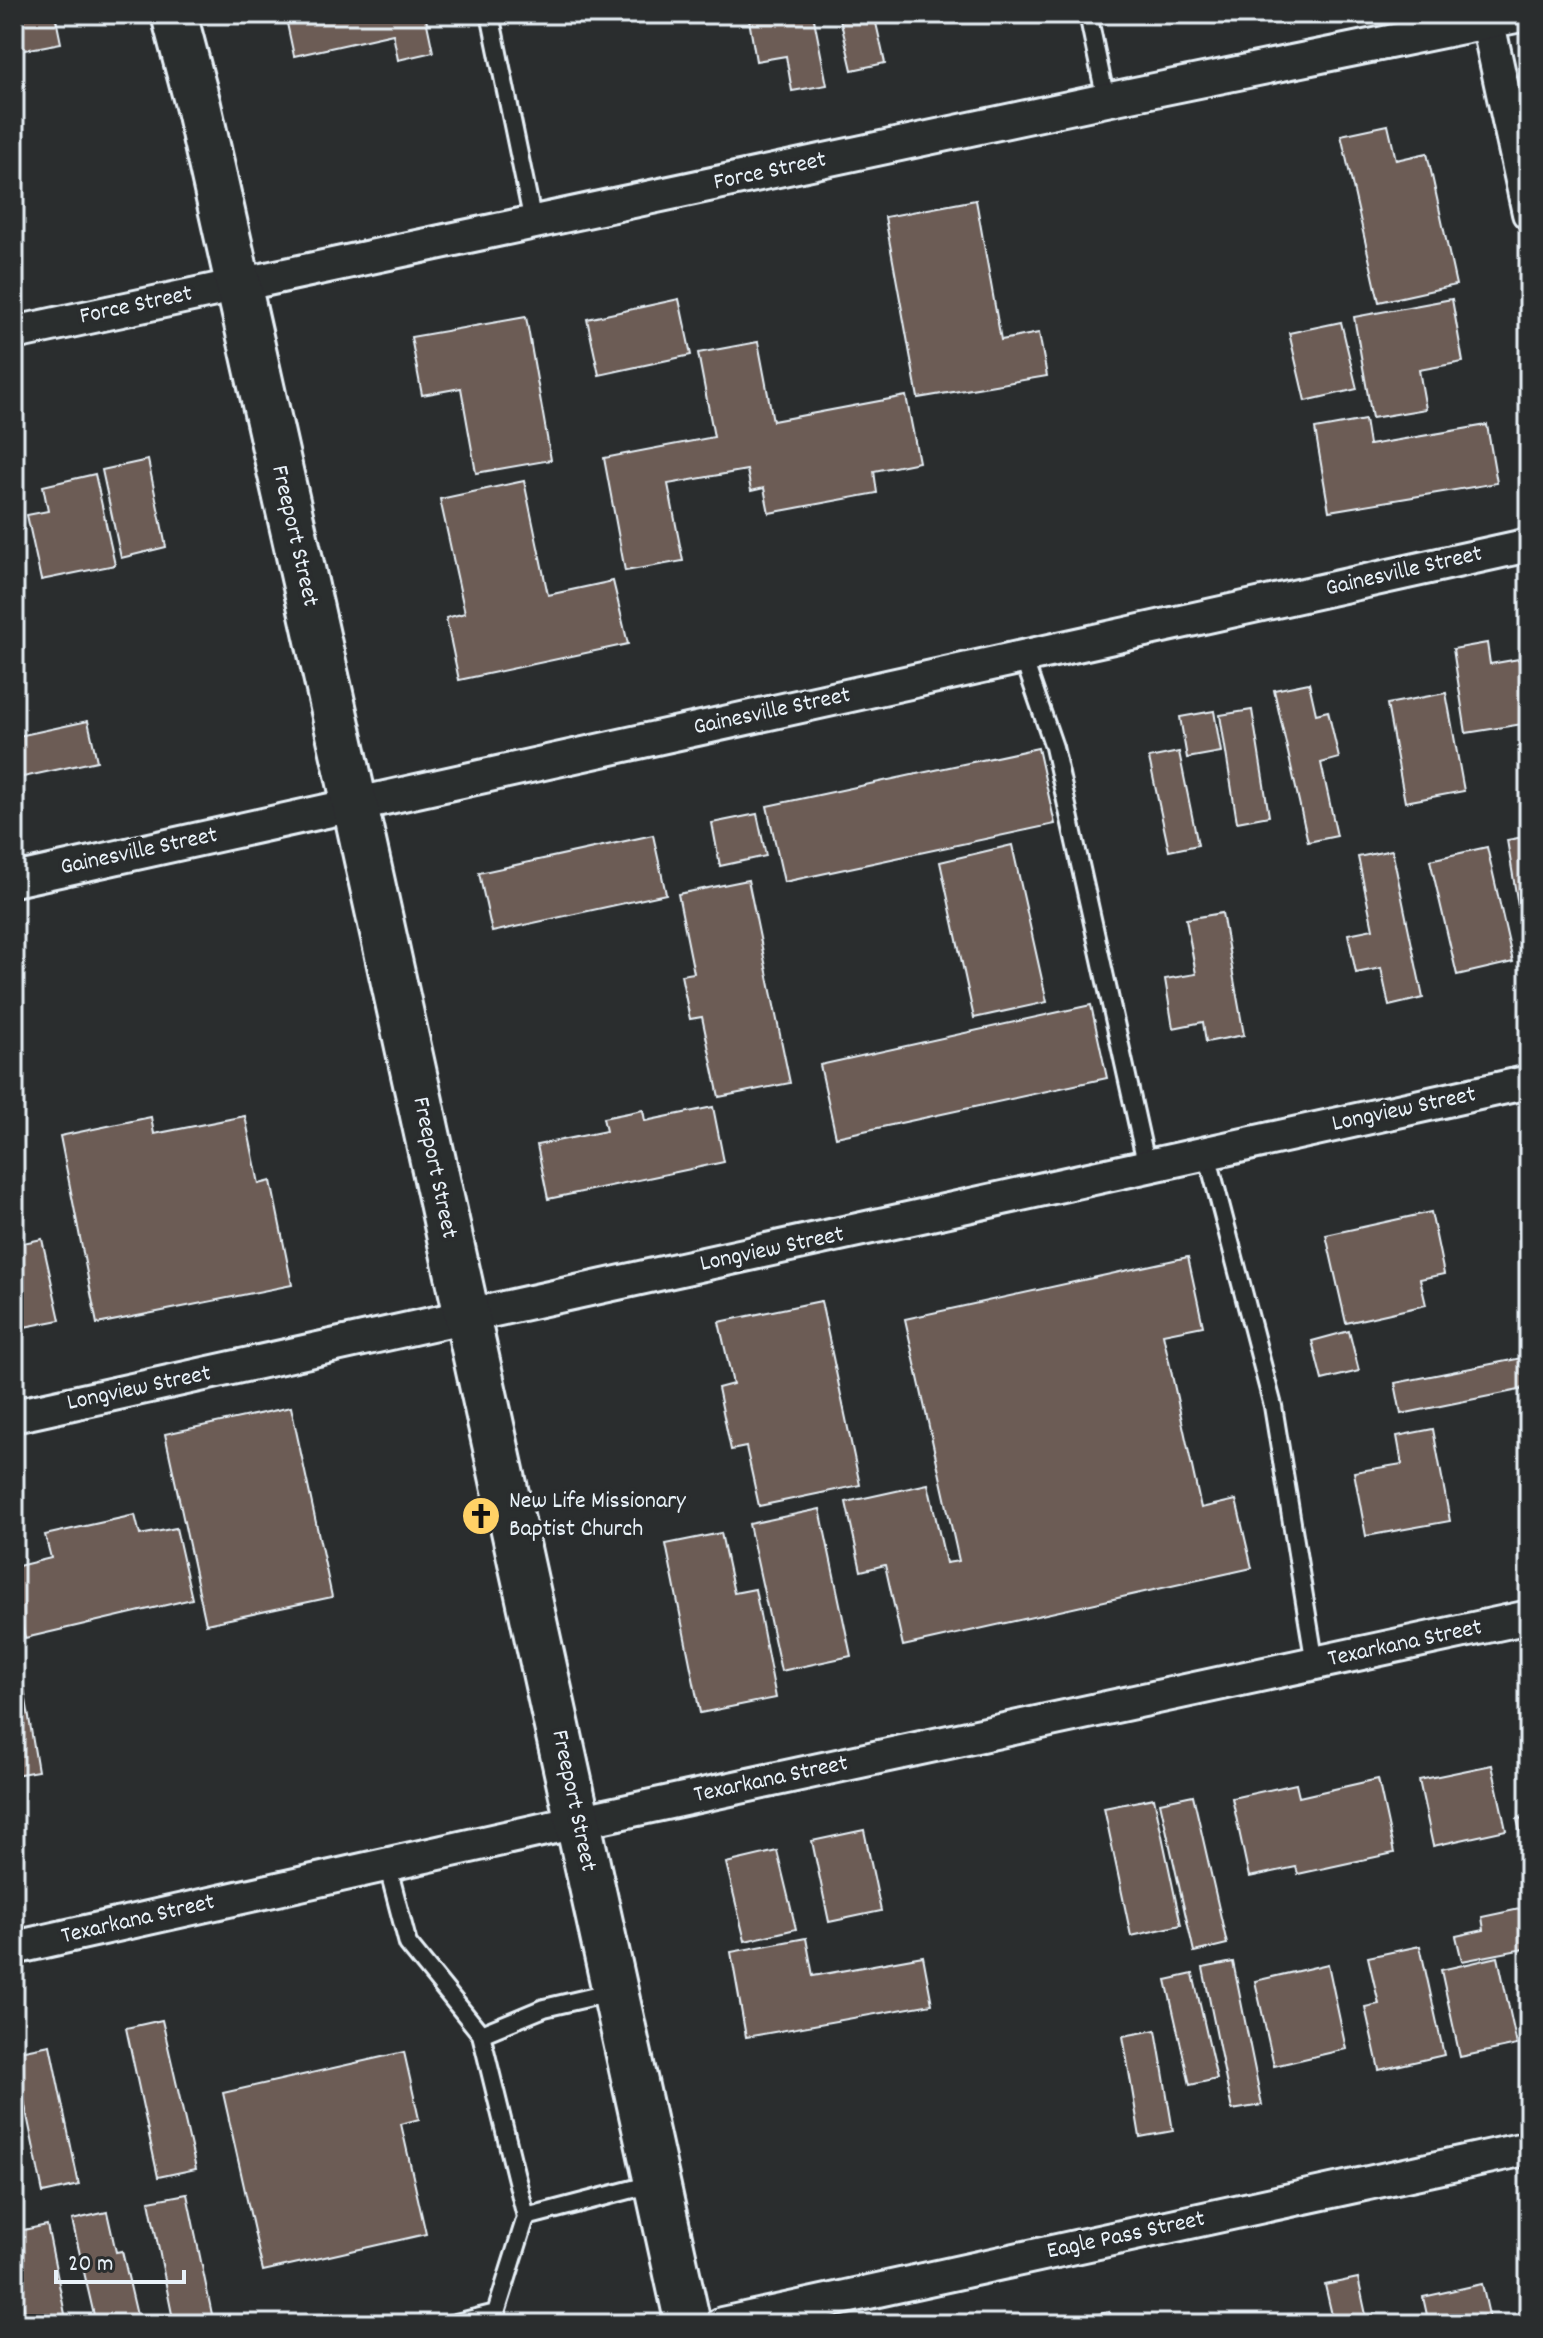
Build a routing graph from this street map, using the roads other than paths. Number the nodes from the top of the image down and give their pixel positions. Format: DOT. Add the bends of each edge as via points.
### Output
graph roads {
  1 [pos="174,14"];
  2 [pos="490,14"];
  3 [pos="1088,14"];
  4 [pos="1526,14"];
  5 [pos="1487,18"];
  6 [pos="1106,100"];
  7 [pos="1529,213"];
  8 [pos="533,222"];
  9 [pos="238,284"];
  10 [pos="14,333"];
  11 [pos="1529,545"];
  12 [pos="1023,657"];
  13 [pos="355,805"];
  14 [pos="14,880"];
  15 [pos="1529,1082"];
  16 [pos="1207,1154"];
  17 [pos="1147,1167"];
  18 [pos="467,1318"];
  19 [pos="14,1416"];
  20 [pos="1529,1617"];
  21 [pos="1315,1664"];
  22 [pos="577,1822"];
  23 [pos="387,1864"];
  24 [pos="14,1948"];
  25 [pos="614,1992"];
  26 [pos="481,2034"];
  27 [pos="1529,2148"];
  28 [pos="656,2183"];
  29 [pos="526,2217"];
  30 [pos="497,2318"];
  31 [pos="452,2324"];
  32 [pos="688,2324"];
  33 [pos="722,2324"];
  1 -- 9 [label="main road, Freeport Street"];
  2 -- 8 [label="lane"];
  3 -- 6 [label="lane"];
  4 -- 5 [label="street, Force Street"];
  5 -- 6 [label="street, Force Street"];
  5 -- 7 [label="street"];
  6 -- 8 [label="street, Force Street"];
  8 -- 9 [label="street, Force Street"];
  9 -- 10 [label="street, Force Street"];
  9 -- 13 [label="main road, Freeport Street"];
  11 -- 12 [label="street, Gainesville Street"];
  12 -- 13 [label="street, Gainesville Street"];
  12 -- 17 [label="lane" via="1054,747"];
  13 -- 14 [label="street, Gainesville Street"];
  13 -- 18 [label="main road, Freeport Street"];
  15 -- 16 [label="street, Longview Street"];
  16 -- 17 [label="street, Longview Street"];
  16 -- 21 [label="lane" via="1273,1406"];
  17 -- 18 [label="street, Longview Street"];
  18 -- 19 [label="street, Longview Street"];
  18 -- 22 [label="main road, Freeport Street"];
  20 -- 21 [label="street, Texarkana Street"];
  21 -- 22 [label="street, Texarkana Street"];
  22 -- 23 [label="street, Texarkana Street"];
  22 -- 25 [label="main road, Freeport Street"];
  23 -- 24 [label="street, Texarkana Street"];
  23 -- 26 [label="lane" via="408,1944"];
  25 -- 26 [label="lane" via="544,2008"];
  25 -- 28 [label="main road, Freeport Street"];
  26 -- 29 [label="lane"];
  27 -- 33 [label="street, Eagle Pass Street"];
  28 -- 29 [label="lane"];
  28 -- 32 [label="main road, Freeport Street"];
  29 -- 30 [label="lane"];
  30 -- 31 [label="lane"];
}
